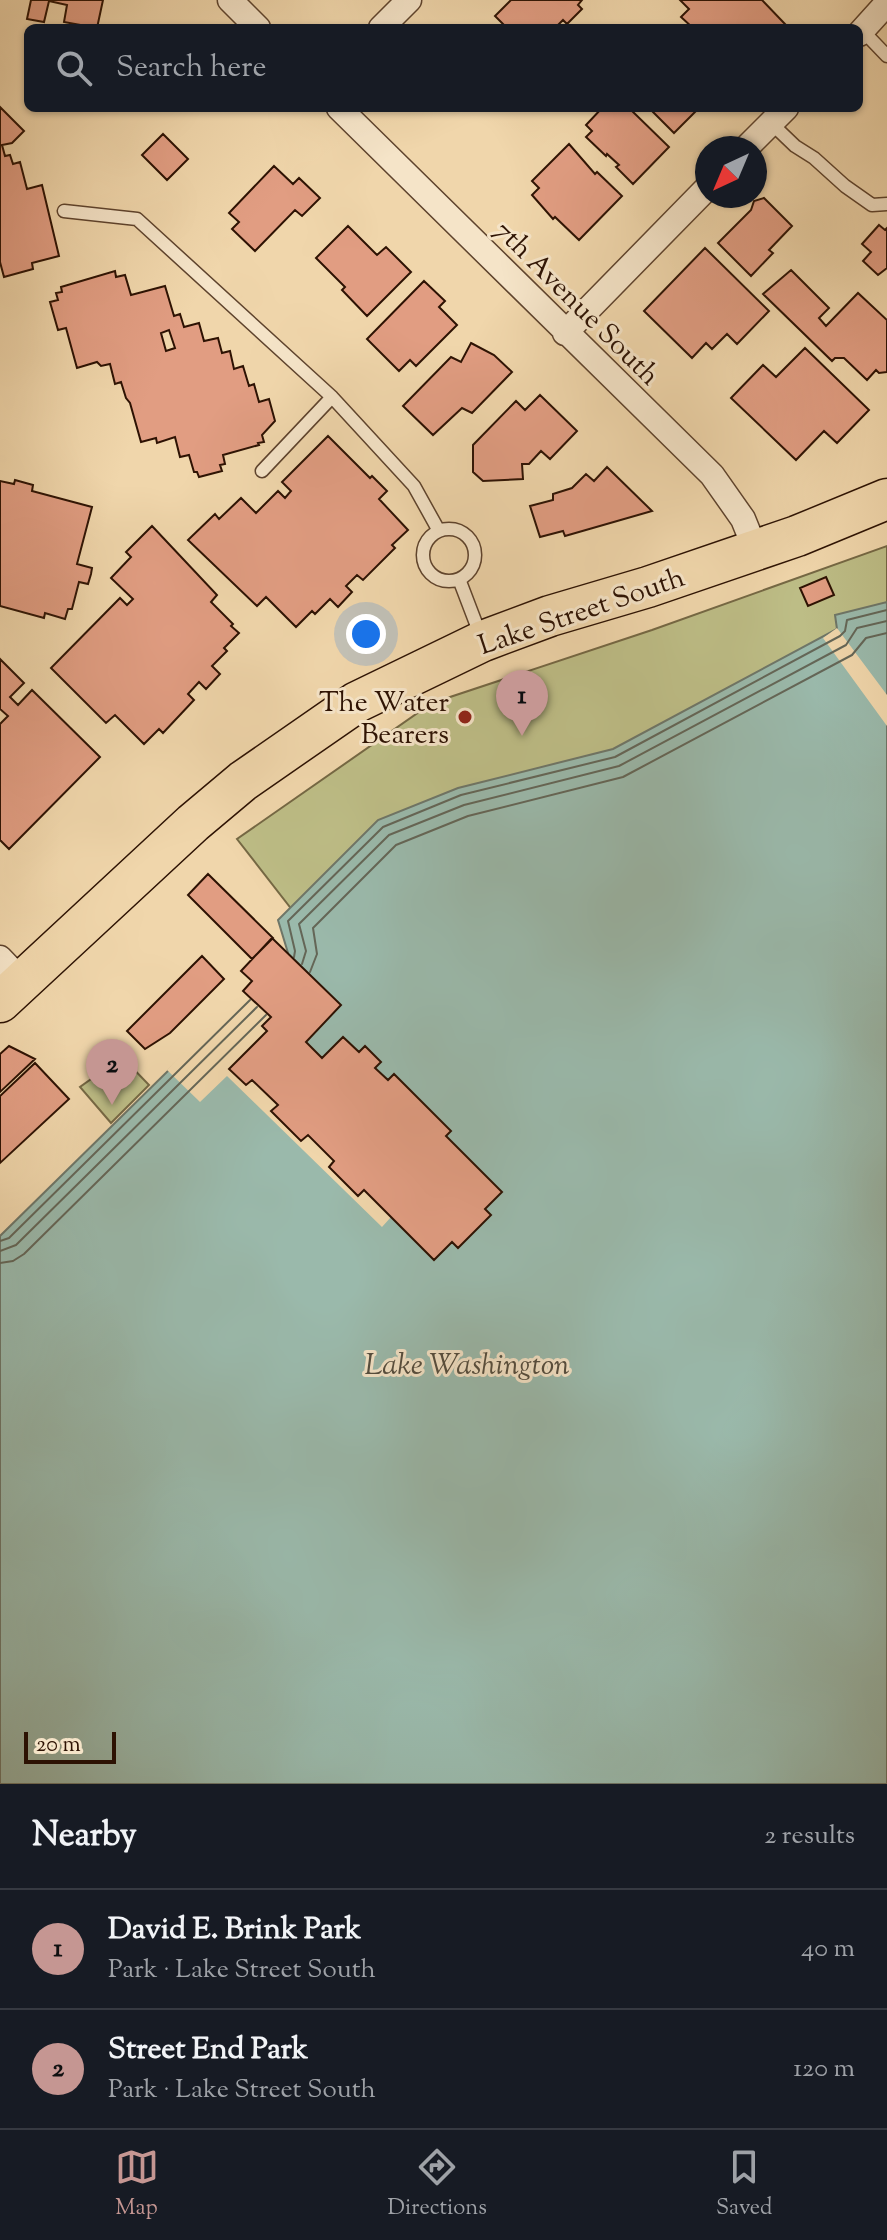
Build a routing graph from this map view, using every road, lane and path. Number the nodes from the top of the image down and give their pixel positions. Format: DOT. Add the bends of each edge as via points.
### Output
graph roads {
  1 [pos="230,0"];
  2 [pos="409,0"];
  3 [pos="887,3"];
  4 [pos="254,24"];
  5 [pos="385,24"];
  6 [pos="863,30"];
  7 [pos="863,34"];
  8 [pos="887,56"];
  9 [pos="343,112"];
  10 [pos="778,116"];
  11 [pos="758,136"];
  12 [pos="695,200"];
  13 [pos="887,204"];
  14 [pos="64,211"];
  15 [pos="565,333"];
  16 [pos="332,397"];
  17 [pos="262,471"];
  18 [pos="887,499"];
  19 [pos="439,531"];
  20 [pos="756,551"];
  21 [pos="459,579"];
  22 [pos="483,641"];
  23 [pos="7,980"];
  1 -- 4 [label="street"];
  2 -- 5 [label="street"];
  3 -- 6 [label="street"];
  7 -- 8 [label="lane"];
  9 -- 15 [label="street, 7th Avenue South"];
  10 -- 11 [label="street"];
  10 -- 13 [label="lane" via="795,146 872,205"];
  12 -- 15 [label="street"];
  14 -- 16 [label="lane" via="137,219"];
  15 -- 20 [label="street, 7th Avenue South" via="712,475 737,509"];
  16 -- 17 [label="lane"];
  16 -- 19 [label="lane" via="414,486"];
  18 -- 20 [label="main road, Lake Street South"];
  19 -- 21 [label="lane" via="459,531 473,545 473,565"];
  19 -- 21 [label="lane" via="425,545 425,565 439,579"];
  20 -- 22 [label="main road, Lake Street South"];
  21 -- 22 [label="lane"];
  22 -- 23 [label="main road, Lake Street South" via="357,702 243,781"];
}
